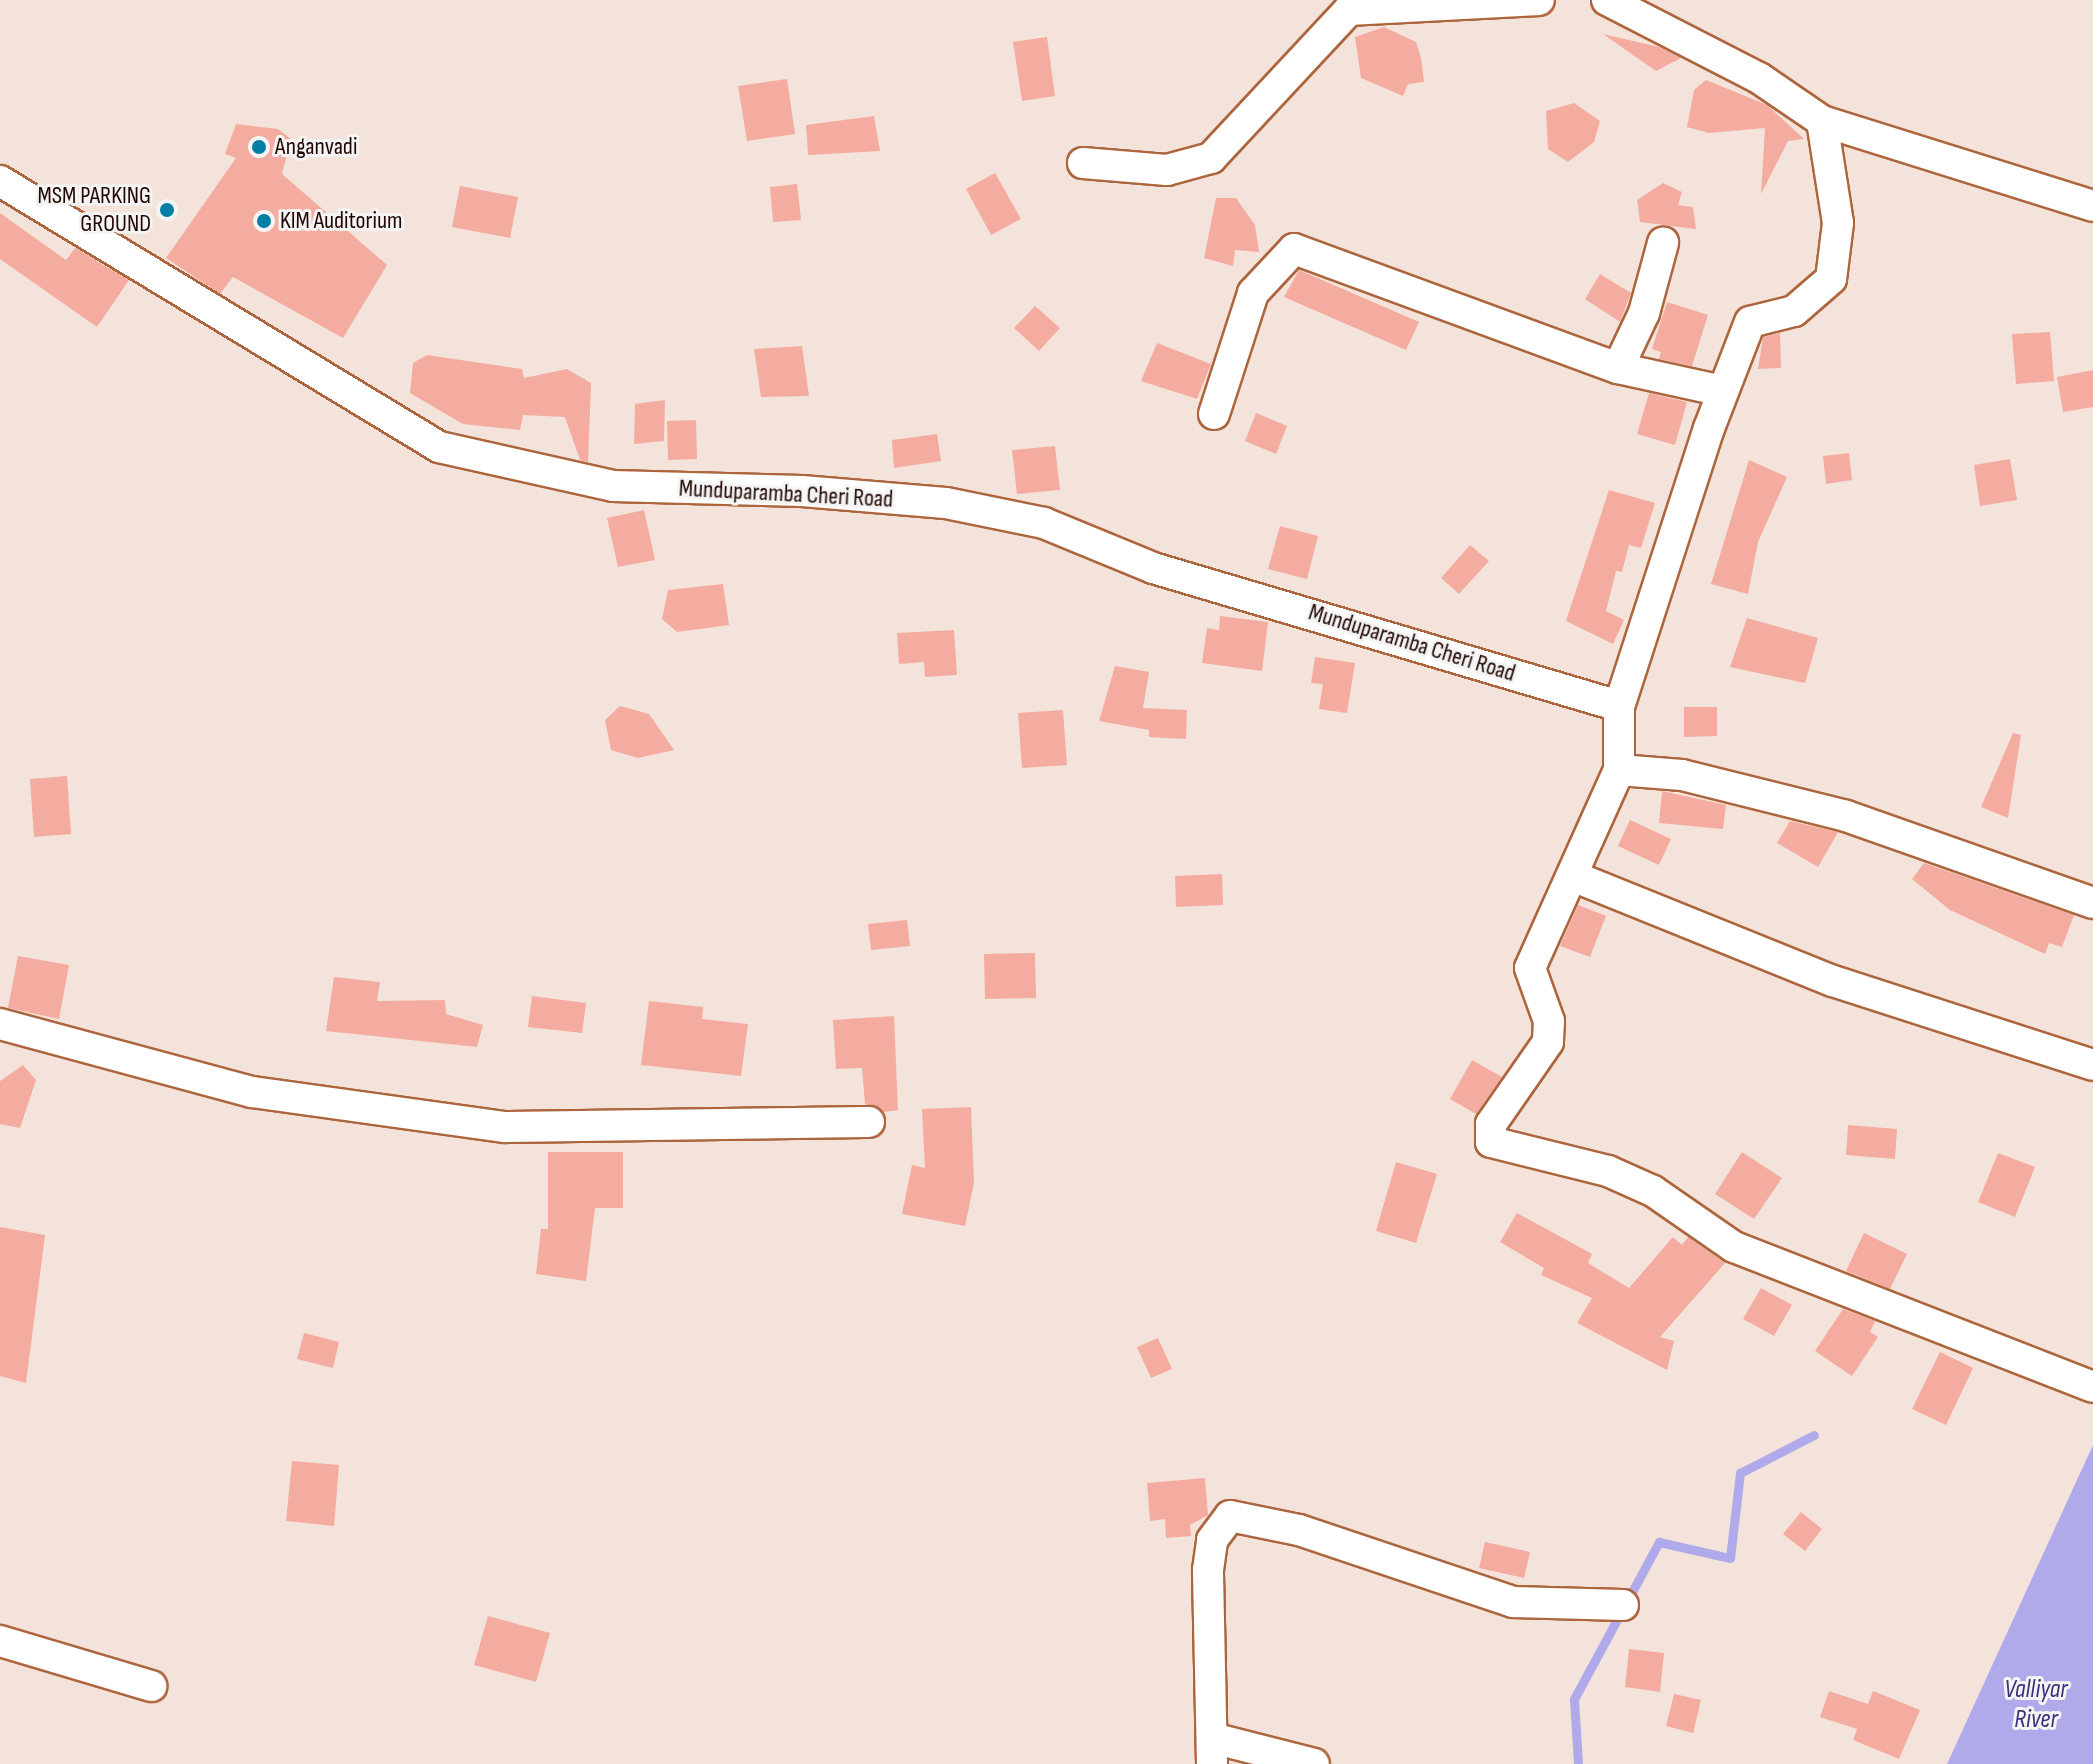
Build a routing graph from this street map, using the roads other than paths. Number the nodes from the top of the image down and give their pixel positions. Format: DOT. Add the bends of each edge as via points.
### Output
graph roads {
  1 [pos="1539,0"];
  2 [pos="1607,0"];
  3 [pos="1822,121"];
  4 [pos="1083,163"];
  5 [pos="0,181"];
  6 [pos="2093,206"];
  7 [pos="1663,243"];
  8 [pos="1618,368"];
  9 [pos="1723,391"];
  10 [pos="1214,414"];
  11 [pos="1619,706"];
  12 [pos="1619,770"];
  13 [pos="1575,877"];
  14 [pos="2093,903"];
  15 [pos="0,1024"];
  16 [pos="2093,1065"];
  17 [pos="869,1122"];
  18 [pos="2093,1387"];
  19 [pos="1623,1605"];
  20 [pos="0,1641"];
  21 [pos="151,1686"];
  22 [pos="1214,1752"];
  23 [pos="1314,1764"];
  1 -- 4 [label="street" via="1349,10 1211,158 1167,170"];
  2 -- 3 [label="street" via="1759,78"];
  3 -- 6 [label="street"];
  3 -- 9 [label="street" via="1838,223 1831,279 1794,311 1750,322"];
  5 -- 11 [label="street, Munduparamba Cheri Road" via="439,447 613,486 846,495 1044,523 1153,568"];
  7 -- 8 [label="street" via="1644,313"];
  8 -- 9 [label="street"];
  8 -- 10 [label="street" via="1294,249 1253,293"];
  9 -- 11 [label="street"];
  11 -- 12 [label="street"];
  12 -- 13 [label="street"];
  12 -- 14 [label="street" via="1682,775 1846,816"];
  13 -- 16 [label="street" via="1833,981"];
  13 -- 18 [label="street" via="1530,968 1549,1021 1548,1042 1491,1124 1491,1142 1608,1171 1653,1191 1734,1247"];
  15 -- 17 [label="street" via="252,1092 505,1127"];
  19 -- 22 [label="street" via="1513,1602 1299,1530 1230,1516 1212,1540 1208,1570"];
  20 -- 21 [label="street"];
  22 -- 23 [label="street"];
}
